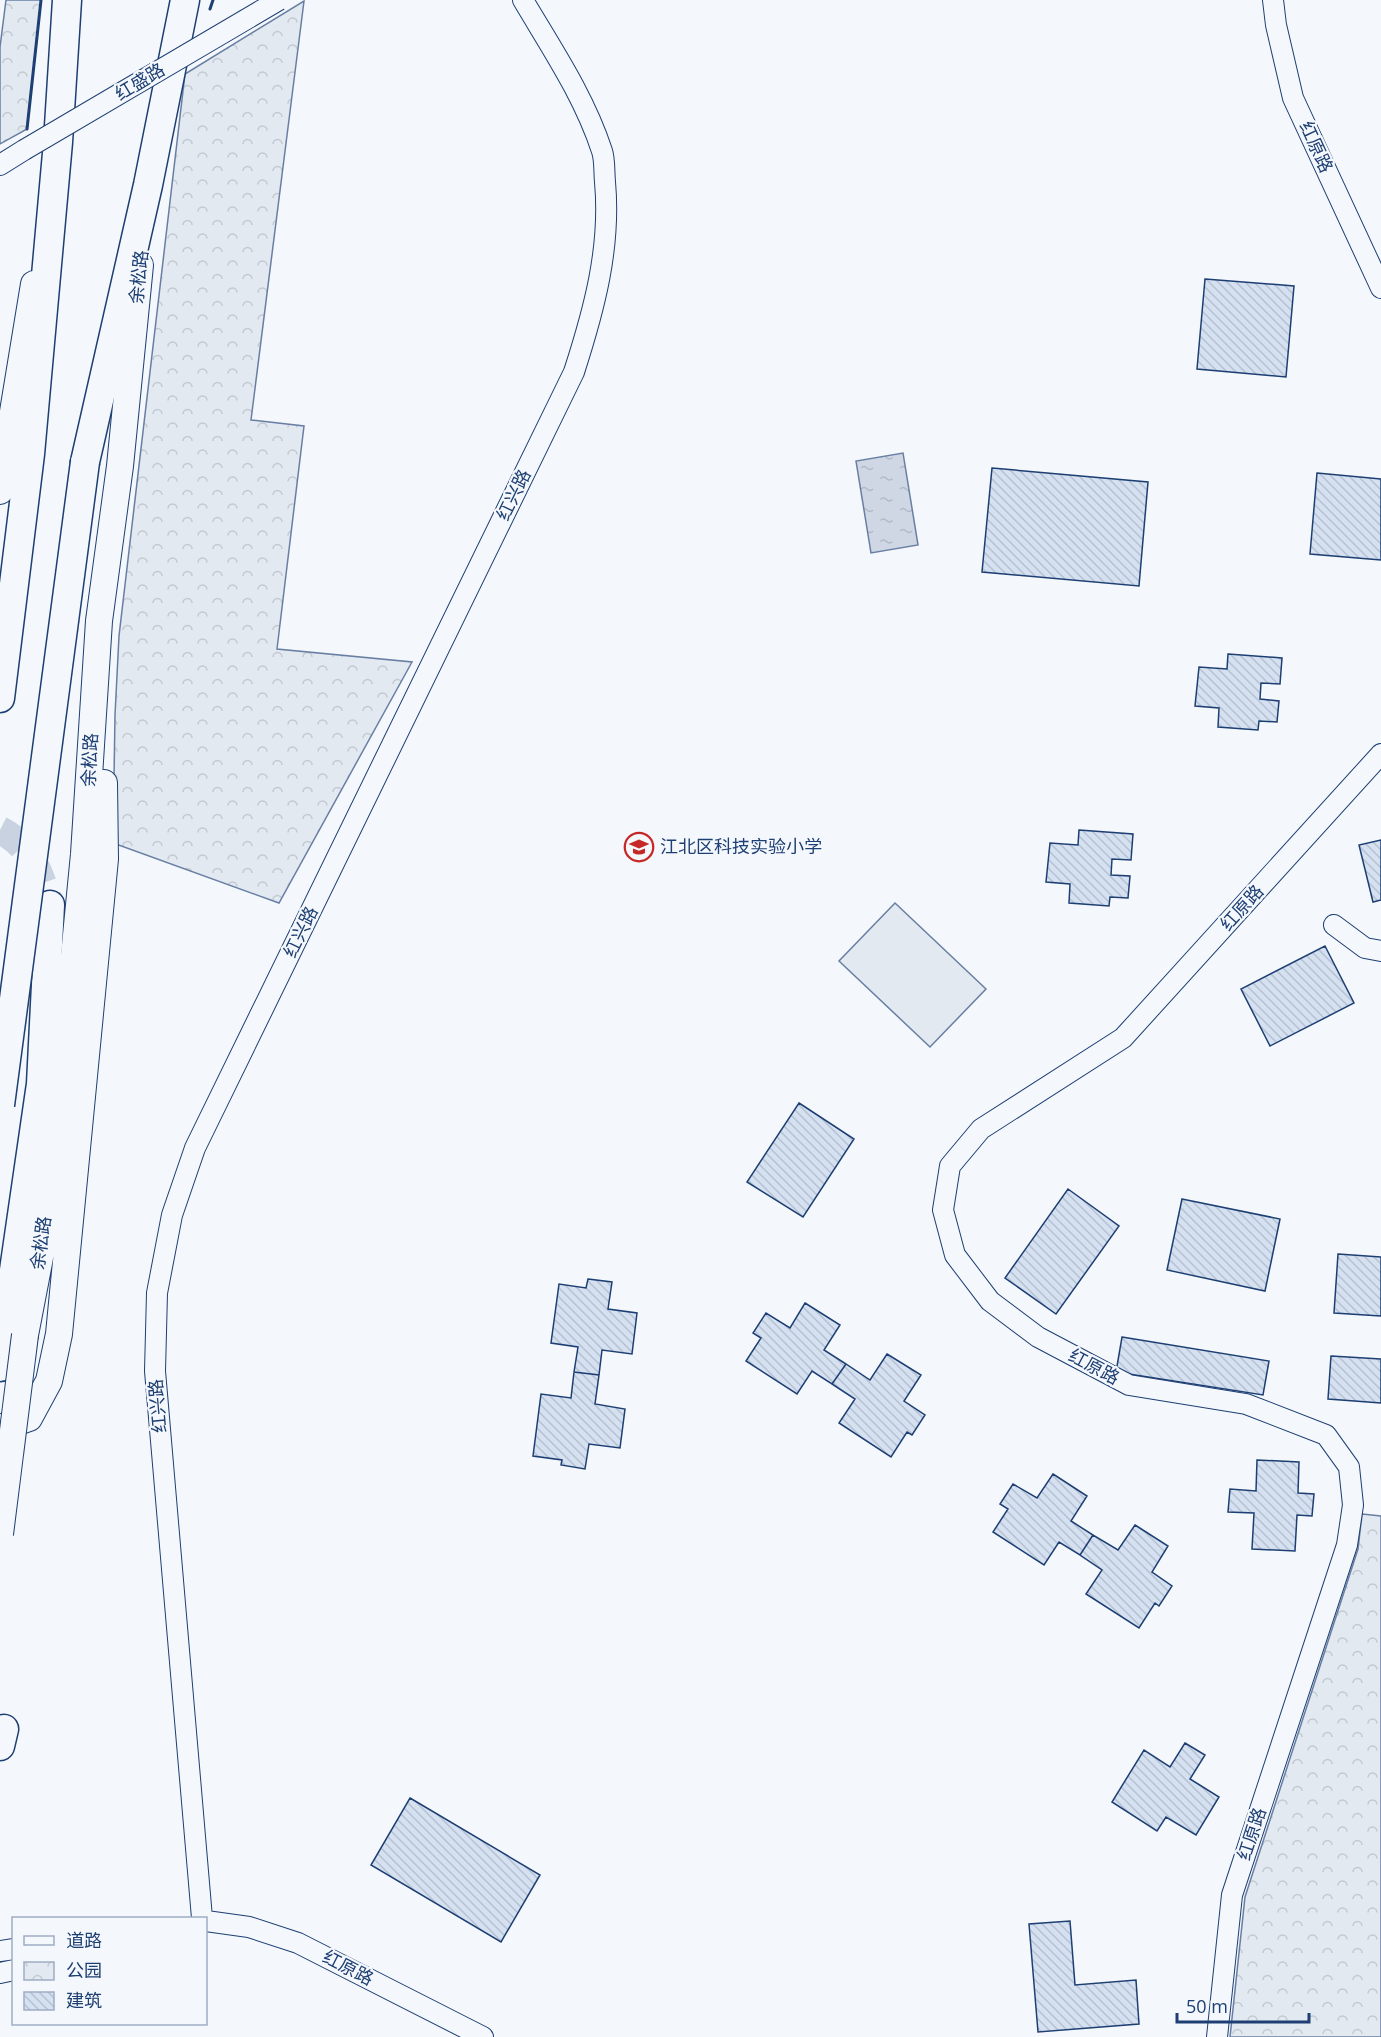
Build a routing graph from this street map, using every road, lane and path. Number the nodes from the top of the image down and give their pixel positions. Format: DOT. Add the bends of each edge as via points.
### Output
graph roads {
  1 [pos="67,0"];
  2 [pos="185,0"];
  3 [pos="279,0"];
  4 [pos="523,0"];
  5 [pos="1273,0"];
  6 [pos="0,165"];
  7 [pos="148,185"];
  8 [pos="1381,288"];
  9 [pos="17,456"];
  10 [pos="0,491"];
  11 [pos="0,698"];
  12 [pos="1381,754"];
  13 [pos="95,856"];
  14 [pos="50,905"];
  15 [pos="1334,925"];
  16 [pos="1381,951"];
  17 [pos="0,1105"];
  18 [pos="15,1334"];
  19 [pos="0,1367"];
  20 [pos="0,1428"];
  21 [pos="0,1534"];
  22 [pos="204,1917"];
  23 [pos="207,1920"];
  24 [pos="483,2037"];
  25 [pos="1217,2037"];
  1 -- 9 [label="highway" via="58,142"];
  2 -- 7 [label="highway, 余松路"];
  3 -- 6 [label="street, 红盛路, bridge"];
  4 -- 22 [label="street, 红兴路" via="582,100 602,153 607,205 603,262 591,321 574,372 195,1148 172,1215 157,1293 155,1371"];
  5 -- 8 [label="street, 红原路" via="1293,98"];
  7 -- 13 [label="main road, 余松路" via="120,466 99,621"];
  7 -- 17 [label="highway, 余松路, bridge" via="85,462"];
  9 -- 10 [label="main road"];
  9 -- 11 [label="highway"];
  12 -- 25 [label="street, 红原路" via="1123,1038 981,1129 950,1166 943,1209 955,1255 990,1301 1038,1337 1129,1385 1246,1404 1326,1435 1349,1467 1353,1505 1347,1545 1232,1895"];
  13 -- 18 [label="main road, 余松路" via="42,1247"];
  13 -- 20 [label="main road" via="59,1334 49,1381 29,1418"];
  14 -- 18 [label="highway" via="41,1084"];
  15 -- 16 [label="street" via="1365,948"];
  18 -- 19 [label="highway"];
  18 -- 21 [label="main road, 余松路, bridge"];
  23 -- 24 [label="street, 红原路" via="249,1927 298,1942"];
}
